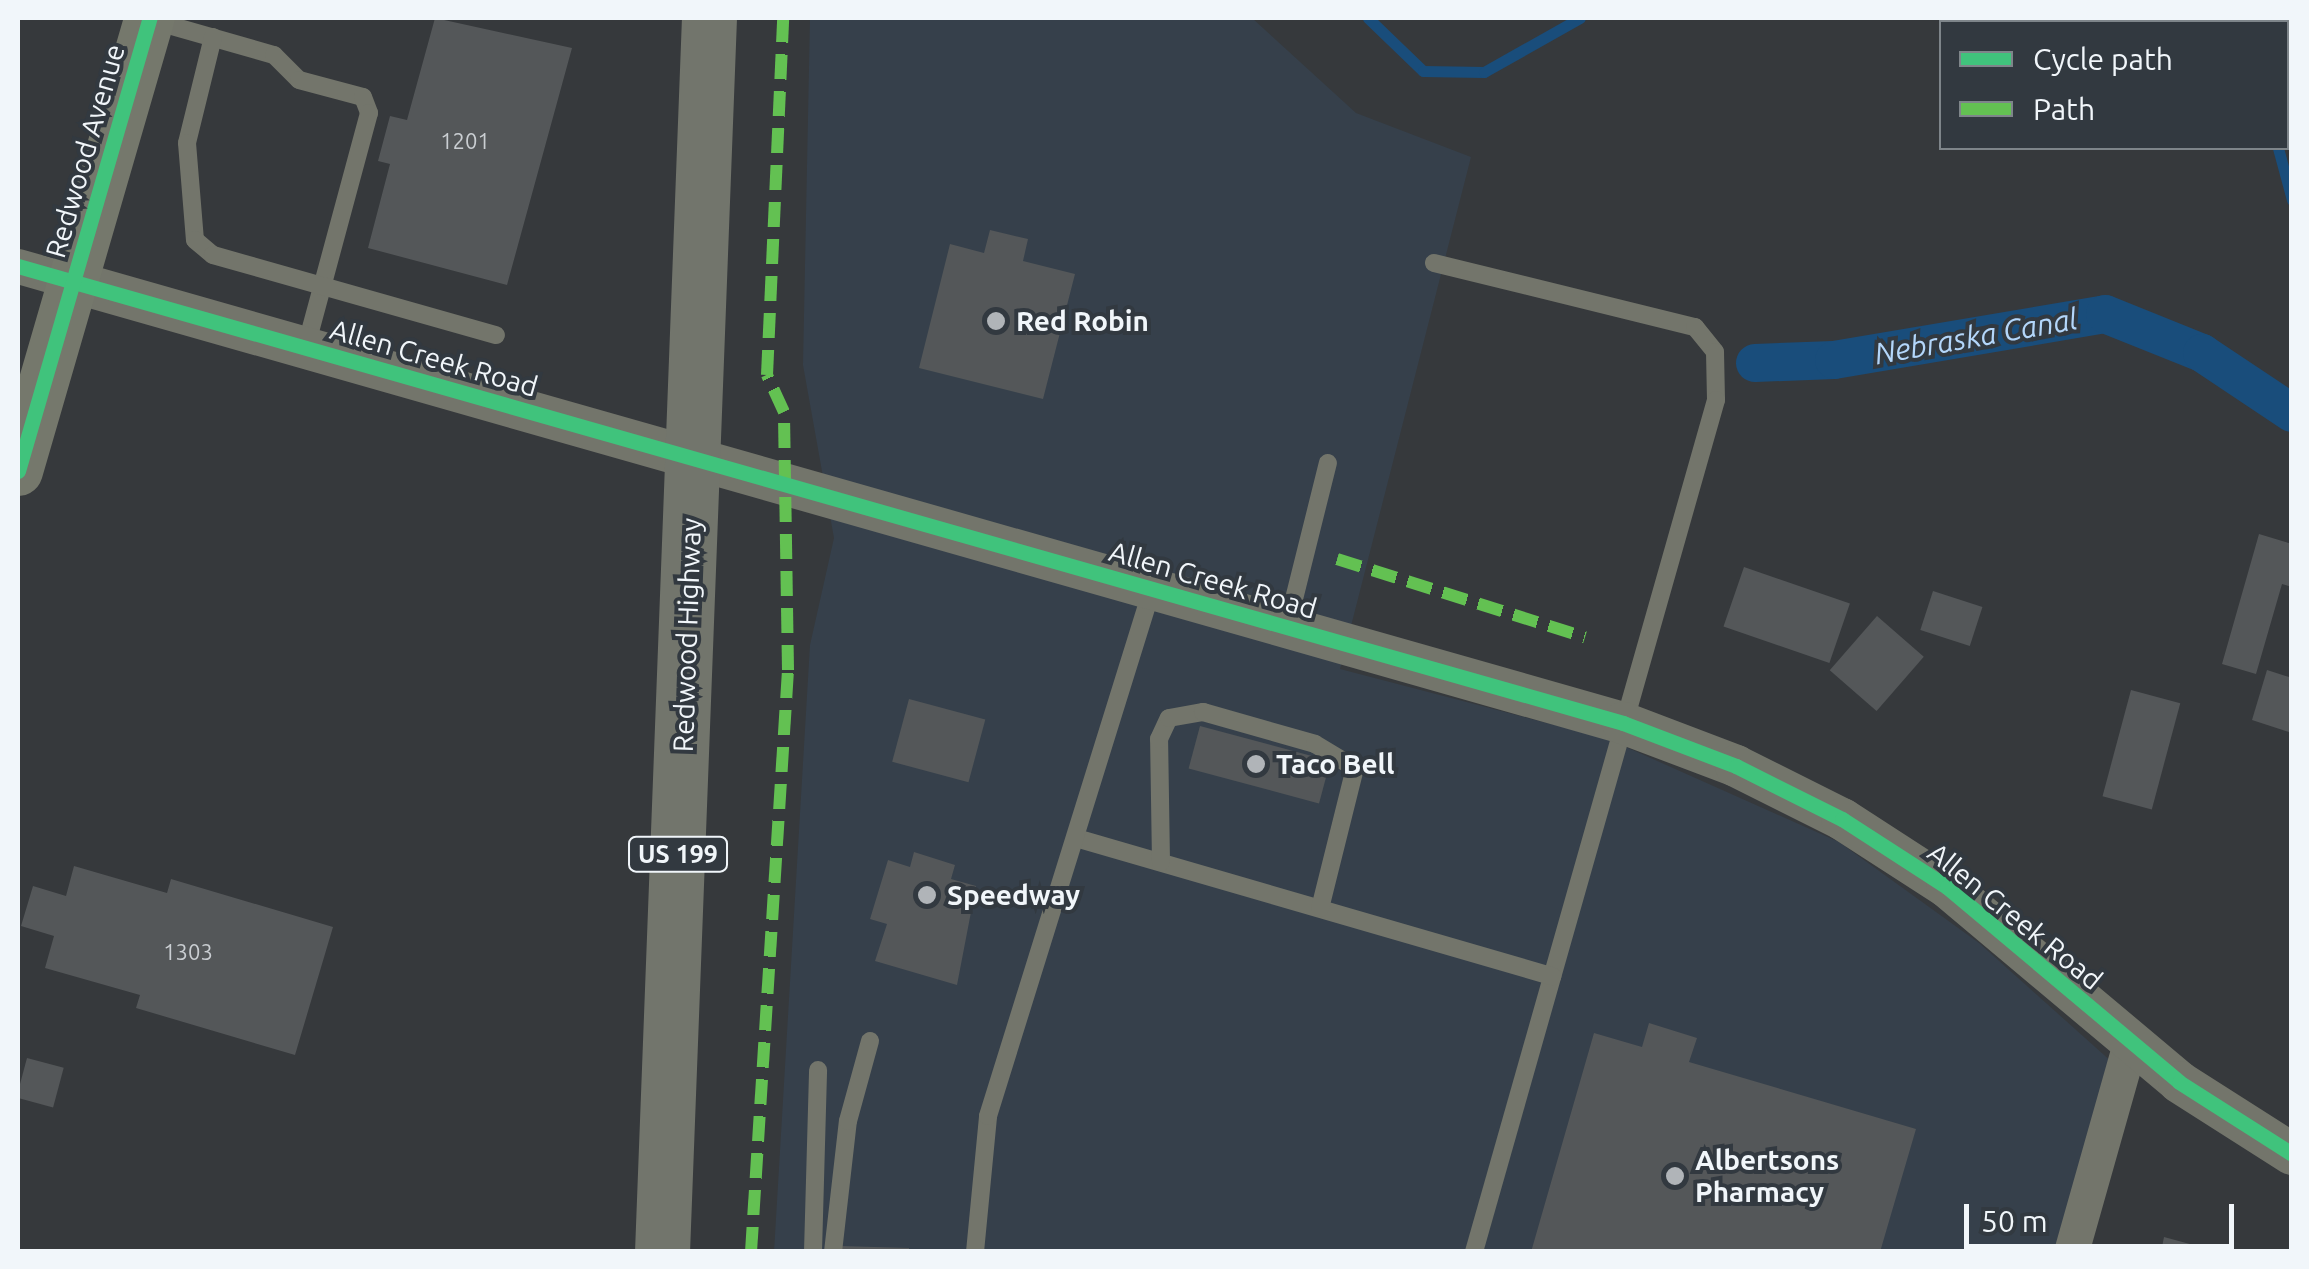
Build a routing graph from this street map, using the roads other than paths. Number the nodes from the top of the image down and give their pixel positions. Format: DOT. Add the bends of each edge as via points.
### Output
graph roads {
  1 [pos="150,18"];
  2 [pos="709,18"];
  3 [pos="212,38"];
  4 [pos="1434,263"];
  5 [pos="18,266"];
  6 [pos="74,282"];
  7 [pos="323,286"];
  8 [pos="496,335"];
  9 [pos="306,348"];
  10 [pos="694,457"];
  11 [pos="1328,462"];
  12 [pos="18,471"];
  13 [pos="1152,589"];
  14 [pos="1288,627"];
  15 [pos="1624,723"];
  16 [pos="1076,838"];
  17 [pos="1161,862"];
  18 [pos="1320,908"];
  19 [pos="1552,976"];
  20 [pos="2131,1040"];
  21 [pos="870,1041"];
  22 [pos="818,1070"];
  23 [pos="2292,1154"];
  24 [pos="662,1252"];
  25 [pos="812,1252"];
  26 [pos="834,1252"];
  27 [pos="974,1252"];
  28 [pos="1474,1252"];
  29 [pos="2071,1252"];
  1 -- 3 [label="lane"];
  1 -- 6 [label="main road, Redwood Avenue"];
  2 -- 10 [label="highway, Redwood Highway / US 199"];
  3 -- 7 [label="lane" via="187,142 195,240 213,255"];
  3 -- 7 [label="lane" via="274,55 299,80 363,96 368,113"];
  4 -- 15 [label="lane" via="1695,327 1716,352 1716,400"];
  5 -- 6 [label="street, Allen Creek Road"];
  6 -- 9 [label="street, Allen Creek Road"];
  6 -- 12 [label="main road, Redwood Avenue"];
  7 -- 8 [label="lane"];
  7 -- 9 [label="lane"];
  9 -- 10 [label="street, Allen Creek Road"];
  10 -- 13 [label="street, Allen Creek Road"];
  10 -- 24 [label="highway, Redwood Highway / US 199"];
  11 -- 14 [label="lane"];
  13 -- 14 [label="street, Allen Creek Road"];
  13 -- 16 [label="lane"];
  14 -- 15 [label="street, Allen Creek Road"];
  15 -- 19 [label="lane"];
  15 -- 20 [label="street, Allen Creek Road" via="1736,766 1872,838"];
  16 -- 17 [label="lane"];
  16 -- 27 [label="lane" via="988,1116"];
  17 -- 18 [label="lane"];
  17 -- 18 [label="lane" via="1159,739 1169,718 1203,712 1315,744 1355,768"];
  18 -- 19 [label="lane"];
  19 -- 28 [label="lane"];
  20 -- 23 [label="street, Allen Creek Road"];
  20 -- 29 [label="street"];
  21 -- 26 [label="lane" via="848,1121"];
  22 -- 25 [label="lane"];
}
